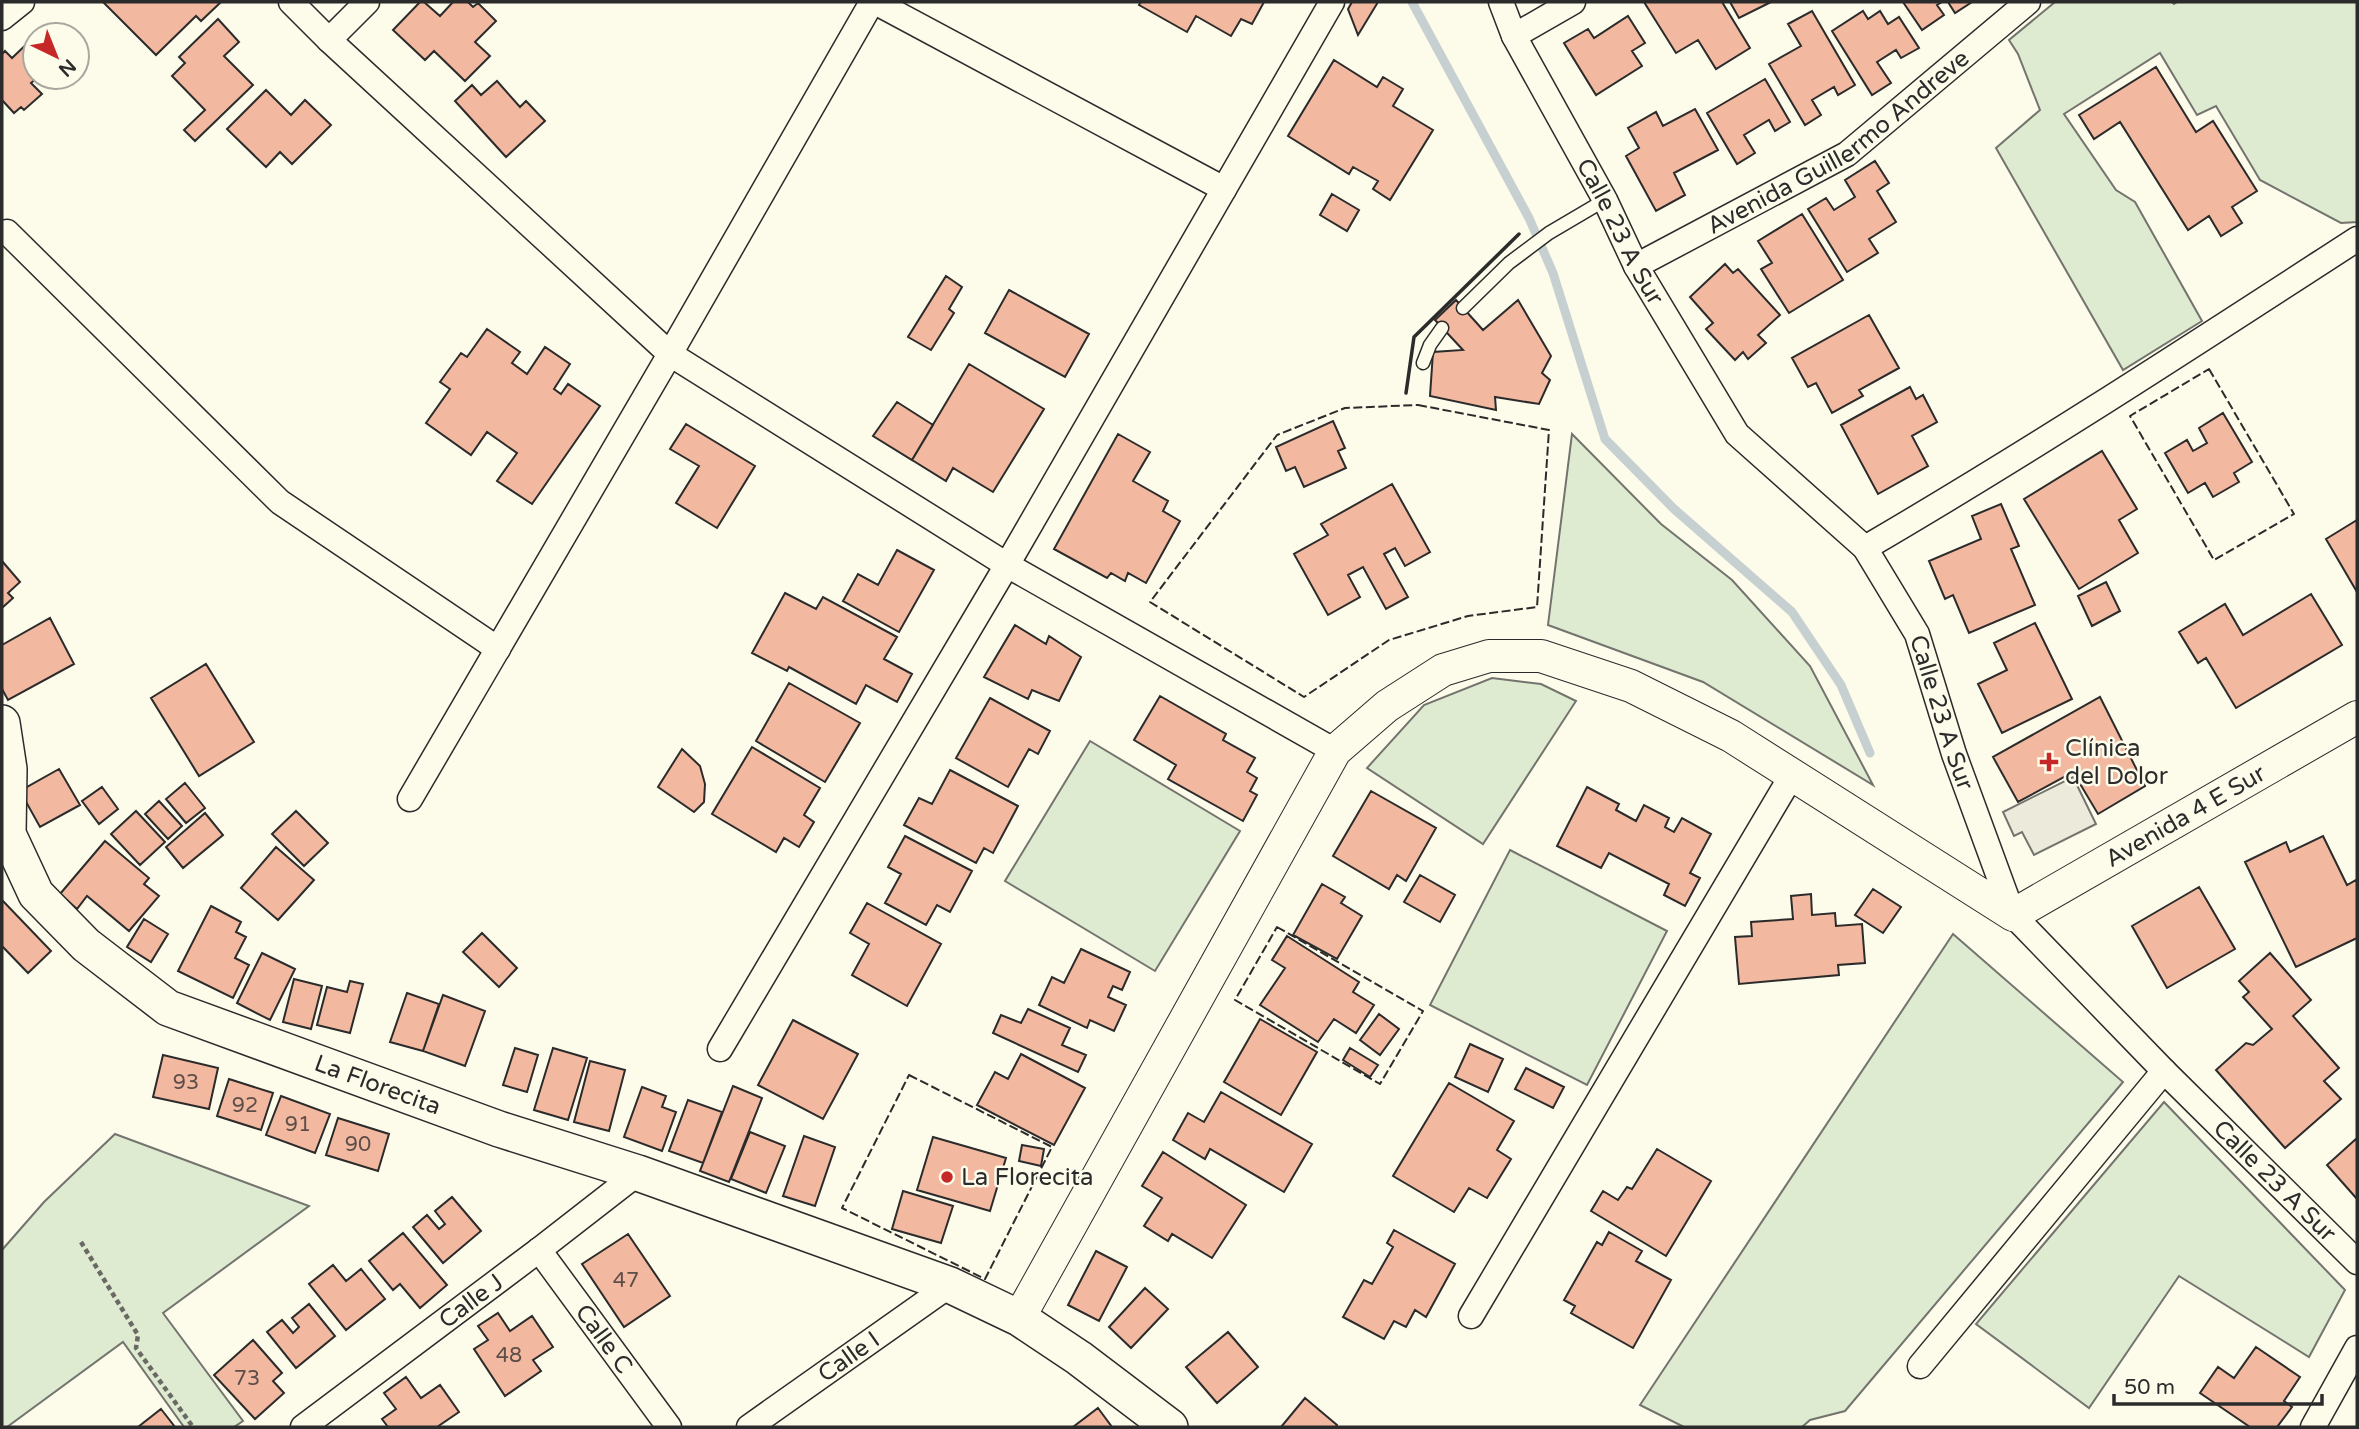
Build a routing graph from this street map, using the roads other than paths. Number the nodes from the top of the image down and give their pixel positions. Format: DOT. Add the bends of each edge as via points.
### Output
graph roads {
  1 [pos="22,2"];
  2 [pos="292,2"];
  3 [pos="367,2"];
  4 [pos="873,2"];
  5 [pos="1332,2"];
  6 [pos="1501,2"];
  7 [pos="1573,2"];
  8 [pos="2028,2"];
  9 [pos="2,18"];
  10 [pos="1514,36"];
  11 [pos="329,40"];
  12 [pos="1224,189"];
  13 [pos="1605,200"];
  14 [pos="7,232"];
  15 [pos="2357,239"];
  16 [pos="1636,266"];
  17 [pos="1463,308"];
  18 [pos="1442,328"];
  19 [pos="670,354"];
  20 [pos="1423,363"];
  21 [pos="1866,548"];
  22 [pos="1007,565"];
  23 [pos="498,649"];
  24 [pos="2357,717"];
  25 [pos="2,723"];
  26 [pos="1335,751"];
  27 [pos="1792,775"];
  28 [pos="410,799"];
  29 [pos="5,835"];
  30 [pos="2012,915"];
  31 [pos="720,1049"];
  32 [pos="2164,1071"];
  33 [pos="638,1173"];
  34 [pos="539,1250"];
  35 [pos="2357,1262"];
  36 [pos="950,1285"];
  37 [pos="1471,1316"];
  38 [pos="1019,1318"];
  39 [pos="2357,1348"];
  40 [pos="1920,1366"];
  41 [pos="303,1427"];
  42 [pos="669,1427"];
  43 [pos="749,1427"];
  44 [pos="1170,1427"];
  45 [pos="2313,1427"];
  1 -- 9 [label="street"];
  2 -- 11 [label="street"];
  3 -- 11 [label="street"];
  4 -- 12 [label="street"];
  4 -- 19 [label="street"];
  5 -- 12 [label="street"];
  6 -- 10 [label="street, Calle 23 A Sur"];
  7 -- 10 [label="street"];
  8 -- 16 [label="street, Avenida Guillermo Andreve" via="1847,155"];
  10 -- 13 [label="street, Calle 23 A Sur"];
  11 -- 19 [label="street"];
  12 -- 22 [label="street"];
  13 -- 16 [label="street, Calle 23 A Sur"];
  13 -- 17 [label="lane" via="1509,263"];
  14 -- 23 [label="street" via="281,502"];
  15 -- 21 [label="street" via="1984,478"];
  16 -- 21 [label="street, Calle 23 A Sur" via="1737,435"];
  18 -- 20 [label="lane"];
  19 -- 22 [label="street"];
  19 -- 23 [label="street"];
  21 -- 30 [label="street, Calle 23 A Sur" via="1917,634"];
  22 -- 26 [label="street"];
  22 -- 31 [label="street"];
  23 -- 28 [label="street"];
  24 -- 30 [label="street, Avenida 4 E Sur"];
  25 -- 29 [label="main road, La Florecita" via="9,769"];
  26 -- 27 [label="street" via="1387,706 1443,670 1489,656 1541,656 1631,686 1731,736"];
  26 -- 38 [label="street"];
  27 -- 30 [label="street"];
  27 -- 37 [label="street"];
  29 -- 33 [label="main road, La Florecita" via="36,894 86,945 168,1008 499,1129"];
  30 -- 32 [label="street, Calle 23 A Sur"];
  32 -- 35 [label="street, Calle 23 A Sur"];
  32 -- 40 [label="street"];
  33 -- 34 [label="street, Calle J"];
  33 -- 36 [label="main road, La Florecita"];
  34 -- 41 [label="street, Calle J"];
  34 -- 42 [label="street, Calle C"];
  36 -- 38 [label="main road, La Florecita"];
  36 -- 43 [label="street, Calle I"];
  38 -- 44 [label="main road, La Florecita"];
  39 -- 45 [label="street"];
}
